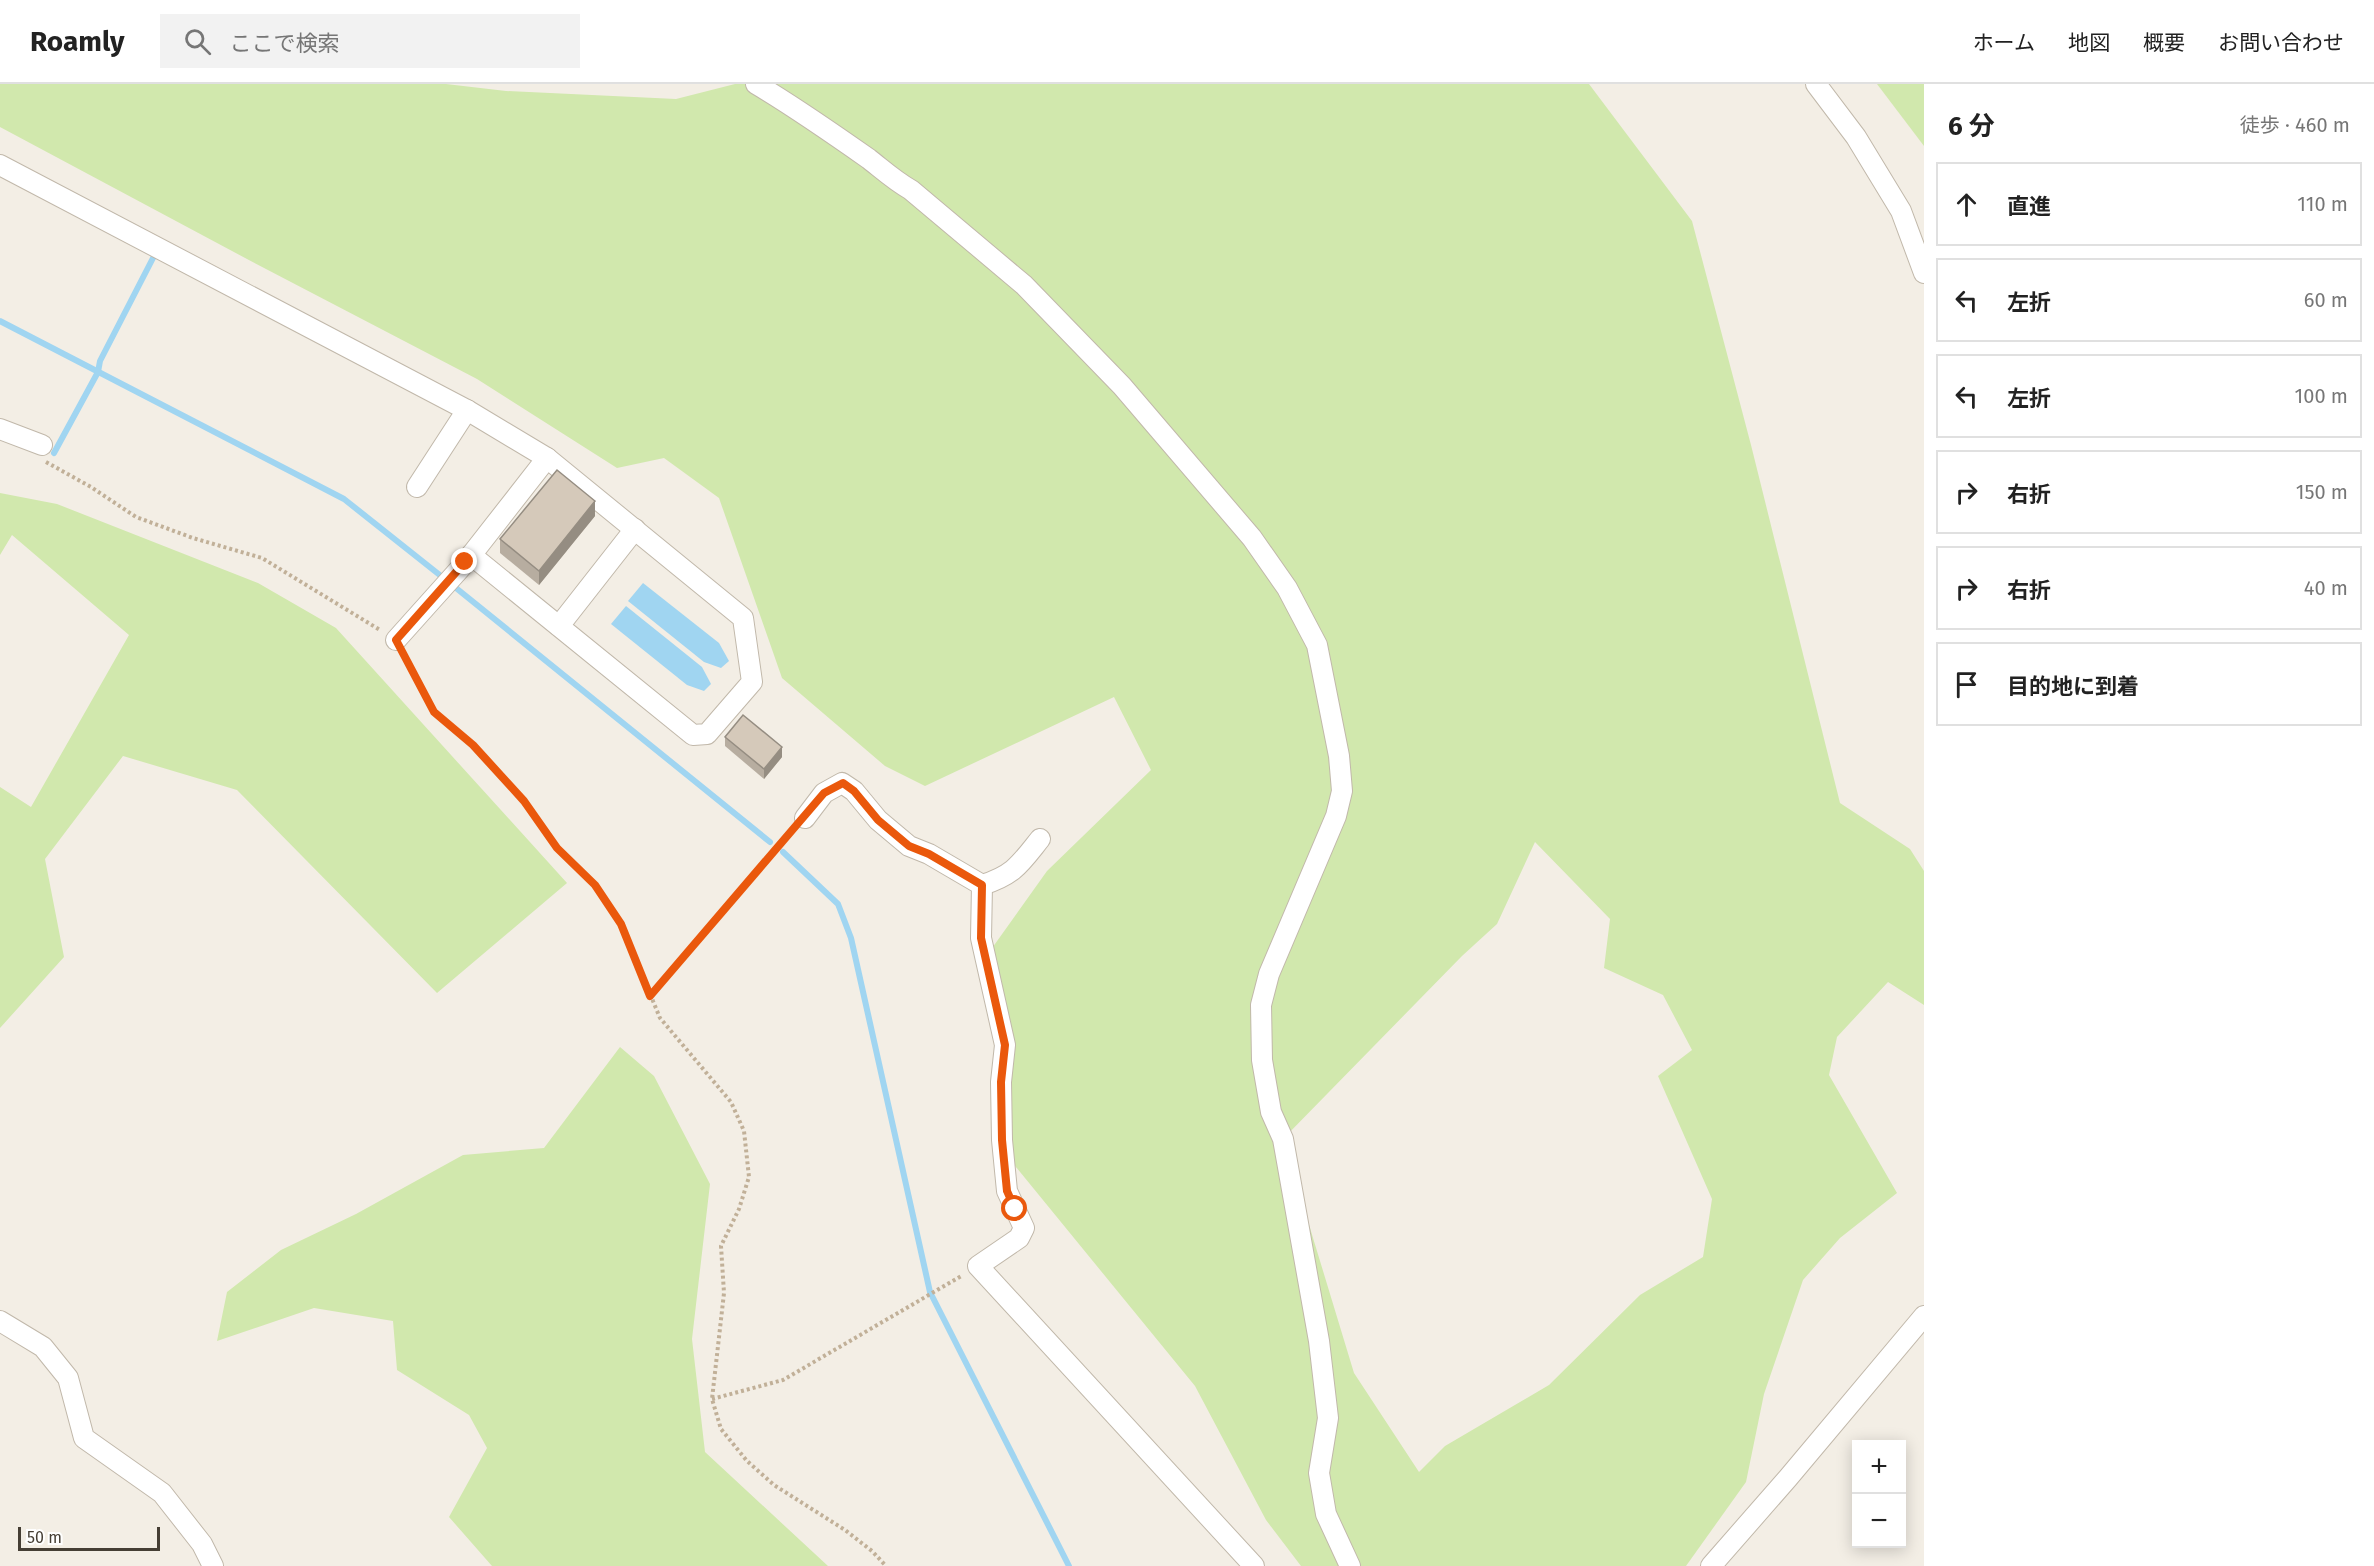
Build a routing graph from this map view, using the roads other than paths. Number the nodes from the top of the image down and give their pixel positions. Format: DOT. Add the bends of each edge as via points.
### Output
graph roads {
  1 [pos="756,84"];
  2 [pos="1816,84"];
  3 [pos="0,165"];
  4 [pos="1924,273"];
  5 [pos="467,410"];
  6 [pos="0,429"];
  7 [pos="40,452"];
  8 [pos="548,458"];
  9 [pos="417,487"];
  10 [pos="635,529"];
  11 [pos="471,555"];
  12 [pos="559,626"];
  13 [pos="396,640"];
  14 [pos="805,818"];
  15 [pos="1040,839"];
  16 [pos="982,885"];
  17 [pos="1924,1316"];
  18 [pos="0,1321"];
  19 [pos="213,1566"];
  20 [pos="1254,1566"];
  21 [pos="1350,1566"];
  22 [pos="1711,1566"];
  1 -- 21 [label="street" via="911,190 1024,285 1122,386 1252,538 1287,588 1317,645 1342,791 1336,816 1269,974 1261,1005 1262,1060 1271,1112 1283,1139 1319,1341 1328,1418 1319,1473 1326,1514"];
  2 -- 4 [label="street" via="1856,137 1901,211"];
  3 -- 5 [label="street"];
  5 -- 8 [label="street"];
  5 -- 9 [label="street"];
  6 -- 7 [label="street"];
  8 -- 10 [label="street"];
  8 -- 11 [label="street"];
  10 -- 12 [label="street"];
  10 -- 12 [label="street" via="743,618 752,682 707,734 693,735"];
  11 -- 12 [label="street"];
  11 -- 13 [label="street"];
  14 -- 16 [label="street" via="824,793 843,783 909,846"];
  15 -- 16 [label="street" via="1003,879"];
  16 -- 20 [label="street" via="981,938 1005,1045 1001,1094 1007,1191 1023,1228 1019,1238 978,1266"];
  17 -- 22 [label="street"];
  18 -- 19 [label="street" via="44,1347 68,1378 84,1438 162,1493 202,1544"];
}
